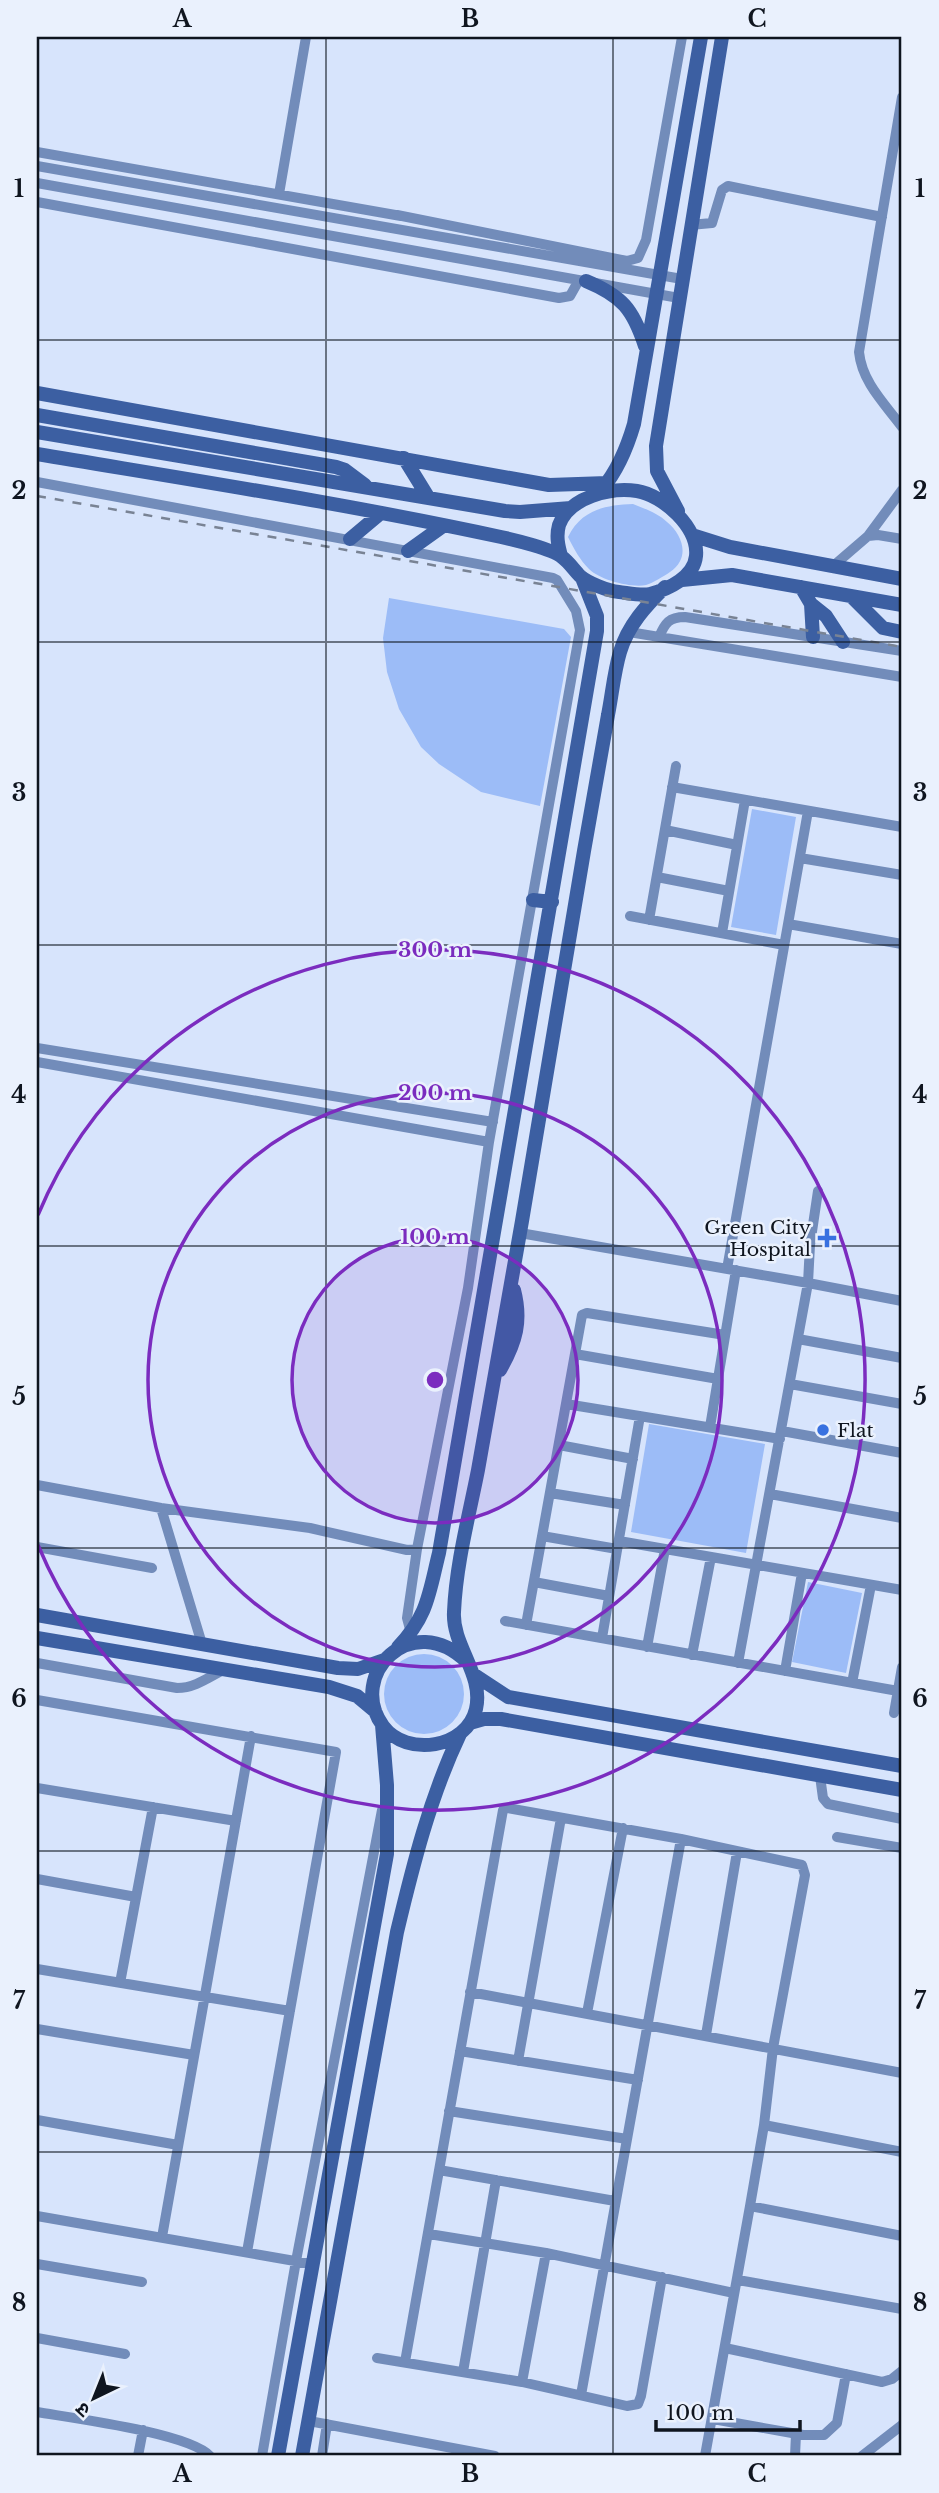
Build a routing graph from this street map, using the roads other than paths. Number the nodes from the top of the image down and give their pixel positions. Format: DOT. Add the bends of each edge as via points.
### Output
graph roads {
  1 [pos="306,37"];
  2 [pos="682,37"];
  3 [pos="701,37"];
  4 [pos="722,37"];
  5 [pos="678,61"];
  6 [pos="696,64"];
  7 [pos="902,97"];
  8 [pos="37,152"];
  9 [pos="37,166"];
  10 [pos="37,183"];
  11 [pos="279,194"];
  12 [pos="37,202"];
  13 [pos="397,215"];
  14 [pos="882,217"];
  15 [pos="690,225"];
  16 [pos="460,240"];
  17 [pos="646,240"];
  18 [pos="665,243"];
  19 [pos="660,275"];
  20 [pos="682,279"];
  21 [pos="582,281"];
  22 [pos="656,294"];
  23 [pos="679,298"];
  24 [pos="646,351"];
  25 [pos="37,393"];
  26 [pos="37,415"];
  27 [pos="902,427"];
  28 [pos="37,432"];
  29 [pos="37,454"];
  30 [pos="404,458"];
  31 [pos="37,482"];
  32 [pos="369,487"];
  33 [pos="603,488"];
  34 [pos="902,490"];
  35 [pos="428,497"];
  36 [pos="571,508"];
  37 [pos="381,513"];
  38 [pos="681,516"];
  39 [pos="443,526"];
  40 [pos="695,536"];
  41 [pos="867,536"];
  42 [pos="350,539"];
  43 [pos="902,539"];
  44 [pos="408,551"];
  45 [pos="561,556"];
  46 [pos="832,567"];
  47 [pos="902,569"];
  48 [pos="883,576"];
  49 [pos="582,578"];
  50 [pos="902,579"];
  51 [pos="682,580"];
  52 [pos="665,587"];
  53 [pos="801,587"];
  54 [pos="851,596"];
  55 [pos="811,604"];
  56 [pos="902,605"];
  57 [pos="629,632"];
  58 [pos="902,632"];
  59 [pos="659,637"];
  60 [pos="813,637"];
  61 [pos="843,642"];
  62 [pos="902,651"];
  63 [pos="902,677"];
  64 [pos="676,766"];
  65 [pos="672,787"];
  66 [pos="745,800"];
  67 [pos="808,811"];
  68 [pos="902,827"];
  69 [pos="665,830"];
  70 [pos="737,845"];
  71 [pos="800,858"];
  72 [pos="902,875"];
  73 [pos="657,877"];
  74 [pos="729,891"];
  75 [pos="533,900"];
  76 [pos="552,902"];
  77 [pos="630,916"];
  78 [pos="649,920"];
  79 [pos="788,924"];
  80 [pos="722,933"];
  81 [pos="902,944"];
  82 [pos="784,945"];
  83 [pos="37,1048"];
  84 [pos="37,1062"];
  85 [pos="493,1122"];
  86 [pos="489,1142"];
  87 [pos="818,1191"];
  88 [pos="520,1233"];
  89 [pos="732,1269"];
  90 [pos="808,1283"];
  91 [pos="902,1301"];
  92 [pos="725,1335"];
  93 [pos="798,1339"];
  94 [pos="575,1354"];
  95 [pos="902,1358"];
  96 [pos="718,1380"];
  97 [pos="790,1384"];
  98 [pos="566,1404"];
  99 [pos="902,1405"];
  100 [pos="640,1416"];
  101 [pos="710,1427"];
  102 [pos="781,1435"];
  103 [pos="559,1445"];
  104 [pos="902,1453"];
  105 [pos="633,1458"];
  106 [pos="37,1485"];
  107 [pos="550,1493"];
  108 [pos="770,1494"];
  109 [pos="625,1505"];
  110 [pos="161,1508"];
  111 [pos="902,1518"];
  112 [pos="542,1536"];
  113 [pos="618,1545"];
  114 [pos="37,1547"];
  115 [pos="417,1549"];
  116 [pos="666,1549"];
  117 [pos="711,1557"];
  118 [pos="757,1565"];
  119 [pos="152,1567"];
  120 [pos="802,1573"];
  121 [pos="534,1583"];
  122 [pos="871,1585"];
  123 [pos="902,1590"];
  124 [pos="609,1596"];
  125 [pos="37,1615"];
  126 [pos="505,1621"];
  127 [pos="526,1625"];
  128 [pos="411,1633"];
  129 [pos="37,1638"];
  130 [pos="602,1638"];
  131 [pos="202,1644"];
  132 [pos="648,1647"];
  133 [pos="389,1655"];
  134 [pos="692,1655"];
  135 [pos="738,1662"];
  136 [pos="37,1663"];
  137 [pos="902,1667"];
  138 [pos="470,1668"];
  139 [pos="223,1671"];
  140 [pos="785,1671"];
  141 [pos="852,1683"];
  142 [pos="898,1691"];
  143 [pos="37,1700"];
  144 [pos="375,1711"];
  145 [pos="894,1713"];
  146 [pos="470,1723"];
  147 [pos="382,1725"];
  148 [pos="460,1734"];
  149 [pos="251,1736"];
  150 [pos="902,1766"];
  151 [pos="820,1776"];
  152 [pos="387,1785"];
  153 [pos="37,1788"];
  154 [pos="902,1790"];
  155 [pos="153,1807"];
  156 [pos="561,1818"];
  157 [pos="902,1819"];
  158 [pos="236,1821"];
  159 [pos="623,1828"];
  160 [pos="837,1837"];
  161 [pos="681,1839"];
  162 [pos="902,1848"];
  163 [pos="737,1852"];
  164 [pos="37,1879"];
  165 [pos="136,1896"];
  166 [pos="37,1969"];
  167 [pos="120,1983"];
  168 [pos="470,1992"];
  169 [pos="205,1997"];
  170 [pos="528,2002"];
  171 [pos="290,2011"];
  172 [pos="587,2013"];
  173 [pos="648,2024"];
  174 [pos="37,2029"];
  175 [pos="706,2035"];
  176 [pos="773,2048"];
  177 [pos="460,2051"];
  178 [pos="194,2055"];
  179 [pos="518,2061"];
  180 [pos="902,2073"];
  181 [pos="638,2081"];
  182 [pos="449,2110"];
  183 [pos="37,2120"];
  184 [pos="764,2125"];
  185 [pos="627,2139"];
  186 [pos="178,2145"];
  187 [pos="902,2152"];
  188 [pos="439,2170"];
  189 [pos="496,2180"];
  190 [pos="615,2201"];
  191 [pos="750,2206"];
  192 [pos="37,2216"];
  193 [pos="429,2234"];
  194 [pos="902,2236"];
  195 [pos="162,2238"];
  196 [pos="484,2243"];
  197 [pos="247,2252"];
  198 [pos="546,2253"];
  199 [pos="296,2261"];
  200 [pos="37,2264"];
  201 [pos="312,2264"];
  202 [pos="603,2264"];
  203 [pos="662,2277"];
  204 [pos="738,2280"];
  205 [pos="142,2282"];
  206 [pos="734,2293"];
  207 [pos="902,2308"];
  208 [pos="37,2338"];
  209 [pos="725,2348"];
  210 [pos="125,2354"];
  211 [pos="377,2358"];
  212 [pos="405,2362"];
  213 [pos="902,2371"];
  214 [pos="463,2372"];
  215 [pos="846,2374"];
  216 [pos="522,2382"];
  217 [pos="580,2395"];
  218 [pos="37,2412"];
  219 [pos="713,2419"];
  220 [pos="309,2421"];
  221 [pos="267,2424"];
  222 [pos="327,2424"];
  223 [pos="902,2426"];
  224 [pos="283,2427"];
  225 [pos="143,2430"];
  226 [pos="796,2434"];
  227 [pos="138,2456"];
  228 [pos="210,2456"];
  229 [pos="261,2456"];
  230 [pos="278,2456"];
  231 [pos="302,2456"];
  232 [pos="322,2456"];
  233 [pos="495,2456"];
  234 [pos="705,2456"];
  235 [pos="795,2456"];
  236 [pos="862,2456"];
  1 -- 11 [label="street"];
  2 -- 5 [label="street"];
  3 -- 6 [label="street"];
  4 -- 15 [label="street"];
  5 -- 6 [label="street"];
  5 -- 17 [label="street"];
  6 -- 18 [label="street"];
  7 -- 14 [label="street"];
  8 -- 11 [label="street"];
  9 -- 16 [label="street"];
  10 -- 21 [label="street"];
  11 -- 13 [label="street"];
  12 -- 21 [label="street" via="559,298 570,296"];
  13 -- 16 [label="street"];
  13 -- 17 [label="street" via="627,261 638,258"];
  14 -- 15 [label="street" via="728,186 722,190 712,223"];
  14 -- 27 [label="street" via="860,366"];
  15 -- 20 [label="street"];
  16 -- 19 [label="street"];
  17 -- 18 [label="street"];
  18 -- 19 [label="street"];
  19 -- 20 [label="street"];
  19 -- 22 [label="street"];
  20 -- 23 [label="street"];
  21 -- 22 [label="street"];
  21 -- 24 [label="street" via="610,291 625,304 637,322"];
  22 -- 23 [label="street"];
  22 -- 24 [label="street"];
  23 -- 38 [label="street" via="656,446 657,471"];
  24 -- 33 [label="street" via="628,444"];
  25 -- 30 [label="street"];
  26 -- 32 [label="street" via="336,467"];
  28 -- 32 [label="street"];
  29 -- 37 [label="street"];
  30 -- 33 [label="street" via="549,485"];
  30 -- 35 [label="street"];
  31 -- 42 [label="street"];
  32 -- 35 [label="street"];
  33 -- 36 [label="street"];
  33 -- 38 [label="street" via="649,494"];
  34 -- 41 [label="street"];
  35 -- 36 [label="street" via="520,512"];
  36 -- 45 [label="street" via="560,524"];
  37 -- 39 [label="street"];
  37 -- 42 [label="street"];
  38 -- 40 [label="street"];
  39 -- 44 [label="street"];
  39 -- 45 [label="street" via="504,537"];
  40 -- 46 [label="street"];
  40 -- 51 [label="street" via="692,570"];
  41 -- 43 [label="street"];
  41 -- 46 [label="street"];
  42 -- 44 [label="street"];
  44 -- 75 [label="street" via="556,578 579,618"];
  45 -- 49 [label="street"];
  46 -- 48 [label="street"];
  47 -- 48 [label="street"];
  48 -- 50 [label="street"];
  49 -- 52 [label="street" via="615,592 649,594"];
  49 -- 76 [label="street" via="597,616 597,631"];
  51 -- 52 [label="street"];
  51 -- 53 [label="street" via="732,575"];
  52 -- 57 [label="street"];
  53 -- 54 [label="street"];
  53 -- 55 [label="street"];
  54 -- 56 [label="street"];
  54 -- 58 [label="street" via="878,624"];
  55 -- 60 [label="street"];
  55 -- 61 [label="street" via="826,616"];
  57 -- 59 [label="street"];
  57 -- 88 [label="street" via="620,650"];
  59 -- 60 [label="street" via="669,620 685,617"];
  59 -- 63 [label="street"];
  60 -- 61 [label="street"];
  61 -- 62 [label="street"];
  64 -- 65 [label="street"];
  65 -- 66 [label="street"];
  65 -- 69 [label="street"];
  66 -- 67 [label="street"];
  66 -- 70 [label="street"];
  67 -- 68 [label="street"];
  67 -- 71 [label="street"];
  69 -- 70 [label="street"];
  69 -- 73 [label="street"];
  70 -- 74 [label="street"];
  71 -- 72 [label="street"];
  71 -- 79 [label="street"];
  73 -- 74 [label="street"];
  73 -- 78 [label="street"];
  74 -- 80 [label="street"];
  75 -- 76 [label="street"];
  75 -- 85 [label="street"];
  76 -- 128 [label="street" via="439,1553 425,1610"];
  77 -- 78 [label="street"];
  78 -- 80 [label="street"];
  79 -- 81 [label="street"];
  79 -- 82 [label="street"];
  80 -- 82 [label="street"];
  82 -- 89 [label="street"];
  83 -- 85 [label="street"];
  84 -- 86 [label="street"];
  85 -- 86 [label="street"];
  86 -- 115 [label="street" via="468,1288"];
  87 -- 90 [label="street"];
  88 -- 89 [label="street"];
  88 -- 138 [label="street" via="453,1616"];
  89 -- 90 [label="street"];
  89 -- 92 [label="street"];
  90 -- 91 [label="street"];
  90 -- 93 [label="street"];
  92 -- 94 [label="street" via="584,1312"];
  92 -- 96 [label="street"];
  93 -- 95 [label="street"];
  93 -- 97 [label="street"];
  94 -- 96 [label="street"];
  94 -- 98 [label="street"];
  96 -- 101 [label="street"];
  97 -- 99 [label="street"];
  97 -- 102 [label="street"];
  98 -- 100 [label="street"];
  98 -- 103 [label="street"];
  100 -- 101 [label="street"];
  100 -- 105 [label="street"];
  101 -- 102 [label="street"];
  102 -- 104 [label="street"];
  102 -- 108 [label="street"];
  103 -- 105 [label="street"];
  103 -- 107 [label="street"];
  105 -- 109 [label="street"];
  106 -- 110 [label="street"];
  107 -- 109 [label="street"];
  107 -- 112 [label="street"];
  108 -- 111 [label="street"];
  108 -- 118 [label="street"];
  109 -- 113 [label="street"];
  110 -- 115 [label="street" via="310,1528"];
  110 -- 131 [label="street"];
  112 -- 113 [label="street"];
  112 -- 121 [label="street"];
  113 -- 116 [label="street"];
  113 -- 124 [label="street"];
  114 -- 119 [label="street"];
  115 -- 128 [label="street" via="407,1618"];
  116 -- 117 [label="street"];
  116 -- 132 [label="street"];
  117 -- 118 [label="street"];
  117 -- 134 [label="street"];
  118 -- 120 [label="street"];
  118 -- 135 [label="street"];
  120 -- 122 [label="street"];
  120 -- 140 [label="street"];
  121 -- 124 [label="street"];
  121 -- 127 [label="street"];
  122 -- 123 [label="street"];
  122 -- 141 [label="street"];
  124 -- 130 [label="street"];
  125 -- 131 [label="street"];
  126 -- 127 [label="street"];
  127 -- 130 [label="street"];
  128 -- 133 [label="street"];
  129 -- 139 [label="street"];
  130 -- 132 [label="street"];
  131 -- 133 [label="street" via="338,1668 358,1669"];
  132 -- 134 [label="street"];
  133 -- 138 [label="street" via="421,1641 445,1644"];
  133 -- 144 [label="street" via="373,1685"];
  134 -- 135 [label="street"];
  135 -- 140 [label="street"];
  136 -- 139 [label="street" via="177,1688"];
  137 -- 142 [label="street"];
  138 -- 146 [label="street" via="477,1685 476,1710"];
  138 -- 150 [label="street" via="509,1697"];
  139 -- 144 [label="street" via="329,1687 357,1696"];
  140 -- 141 [label="street"];
  141 -- 142 [label="street"];
  142 -- 145 [label="street"];
  143 -- 149 [label="street"];
  144 -- 147 [label="street"];
  146 -- 148 [label="street"];
  146 -- 151 [label="street" via="501,1719"];
  147 -- 148 [label="street" via="411,1745 430,1746"];
  147 -- 152 [label="street"];
  148 -- 220 [label="street" via="413,1865 397,1932"];
  149 -- 158 [label="street"];
  149 -- 171 [label="street" via="335,1751 336,1755"];
  151 -- 154 [label="street"];
  151 -- 157 [label="street" via="828,1804"];
  152 -- 199 [label="street"];
  152 -- 201 [label="street" via="387,1854"];
  153 -- 155 [label="street"];
  155 -- 158 [label="street"];
  155 -- 165 [label="street"];
  156 -- 159 [label="street"];
  156 -- 168 [label="street" via="503,1810"];
  156 -- 170 [label="street"];
  158 -- 169 [label="street"];
  159 -- 161 [label="street"];
  159 -- 172 [label="street"];
  160 -- 162 [label="street"];
  161 -- 163 [label="street"];
  161 -- 173 [label="street"];
  163 -- 175 [label="street"];
  163 -- 176 [label="street" via="795,1863 805,1871"];
  164 -- 165 [label="street"];
  165 -- 167 [label="street"];
  166 -- 167 [label="street"];
  167 -- 169 [label="street"];
  168 -- 170 [label="street"];
  168 -- 177 [label="street"];
  169 -- 171 [label="street"];
  169 -- 178 [label="street"];
  170 -- 172 [label="street"];
  170 -- 179 [label="street"];
  171 -- 197 [label="street"];
  172 -- 173 [label="street"];
  173 -- 175 [label="street"];
  173 -- 181 [label="street"];
  174 -- 178 [label="street"];
  175 -- 176 [label="street"];
  176 -- 180 [label="street"];
  176 -- 184 [label="street"];
  177 -- 179 [label="street"];
  177 -- 182 [label="street"];
  178 -- 186 [label="street"];
  179 -- 181 [label="street"];
  181 -- 185 [label="street"];
  182 -- 185 [label="street"];
  182 -- 188 [label="street"];
  183 -- 186 [label="street"];
  184 -- 187 [label="street"];
  184 -- 191 [label="street"];
  185 -- 190 [label="street"];
  186 -- 195 [label="street"];
  188 -- 189 [label="street"];
  188 -- 193 [label="street"];
  189 -- 190 [label="street"];
  189 -- 196 [label="street"];
  190 -- 202 [label="street"];
  191 -- 194 [label="street"];
  191 -- 204 [label="street"];
  192 -- 195 [label="street"];
  193 -- 196 [label="street"];
  193 -- 212 [label="street"];
  195 -- 197 [label="street"];
  196 -- 198 [label="street"];
  196 -- 214 [label="street"];
  197 -- 199 [label="street"];
  198 -- 202 [label="street"];
  198 -- 216 [label="street"];
  199 -- 201 [label="street"];
  199 -- 221 [label="street"];
  200 -- 205 [label="street"];
  201 -- 224 [label="street"];
  202 -- 203 [label="street"];
  202 -- 217 [label="street"];
  203 -- 206 [label="street"];
  203 -- 217 [label="street" via="638,2404 627,2406"];
  204 -- 206 [label="street"];
  204 -- 207 [label="street"];
  206 -- 209 [label="street"];
  208 -- 210 [label="street"];
  209 -- 215 [label="street"];
  209 -- 219 [label="street"];
  211 -- 212 [label="street"];
  212 -- 214 [label="street"];
  213 -- 215 [label="street" via="882,2382"];
  214 -- 216 [label="street"];
  215 -- 226 [label="street" via="837,2423 824,2435"];
  216 -- 217 [label="street"];
  218 -- 225 [label="street"];
  219 -- 226 [label="street"];
  219 -- 234 [label="street"];
  220 -- 222 [label="street"];
  220 -- 231 [label="street"];
  221 -- 224 [label="street"];
  221 -- 229 [label="street"];
  222 -- 232 [label="street"];
  222 -- 233 [label="street"];
  223 -- 236 [label="street"];
  224 -- 230 [label="street"];
  225 -- 227 [label="street"];
  225 -- 228 [label="street" via="196,2446"];
  226 -- 235 [label="street"];
}
